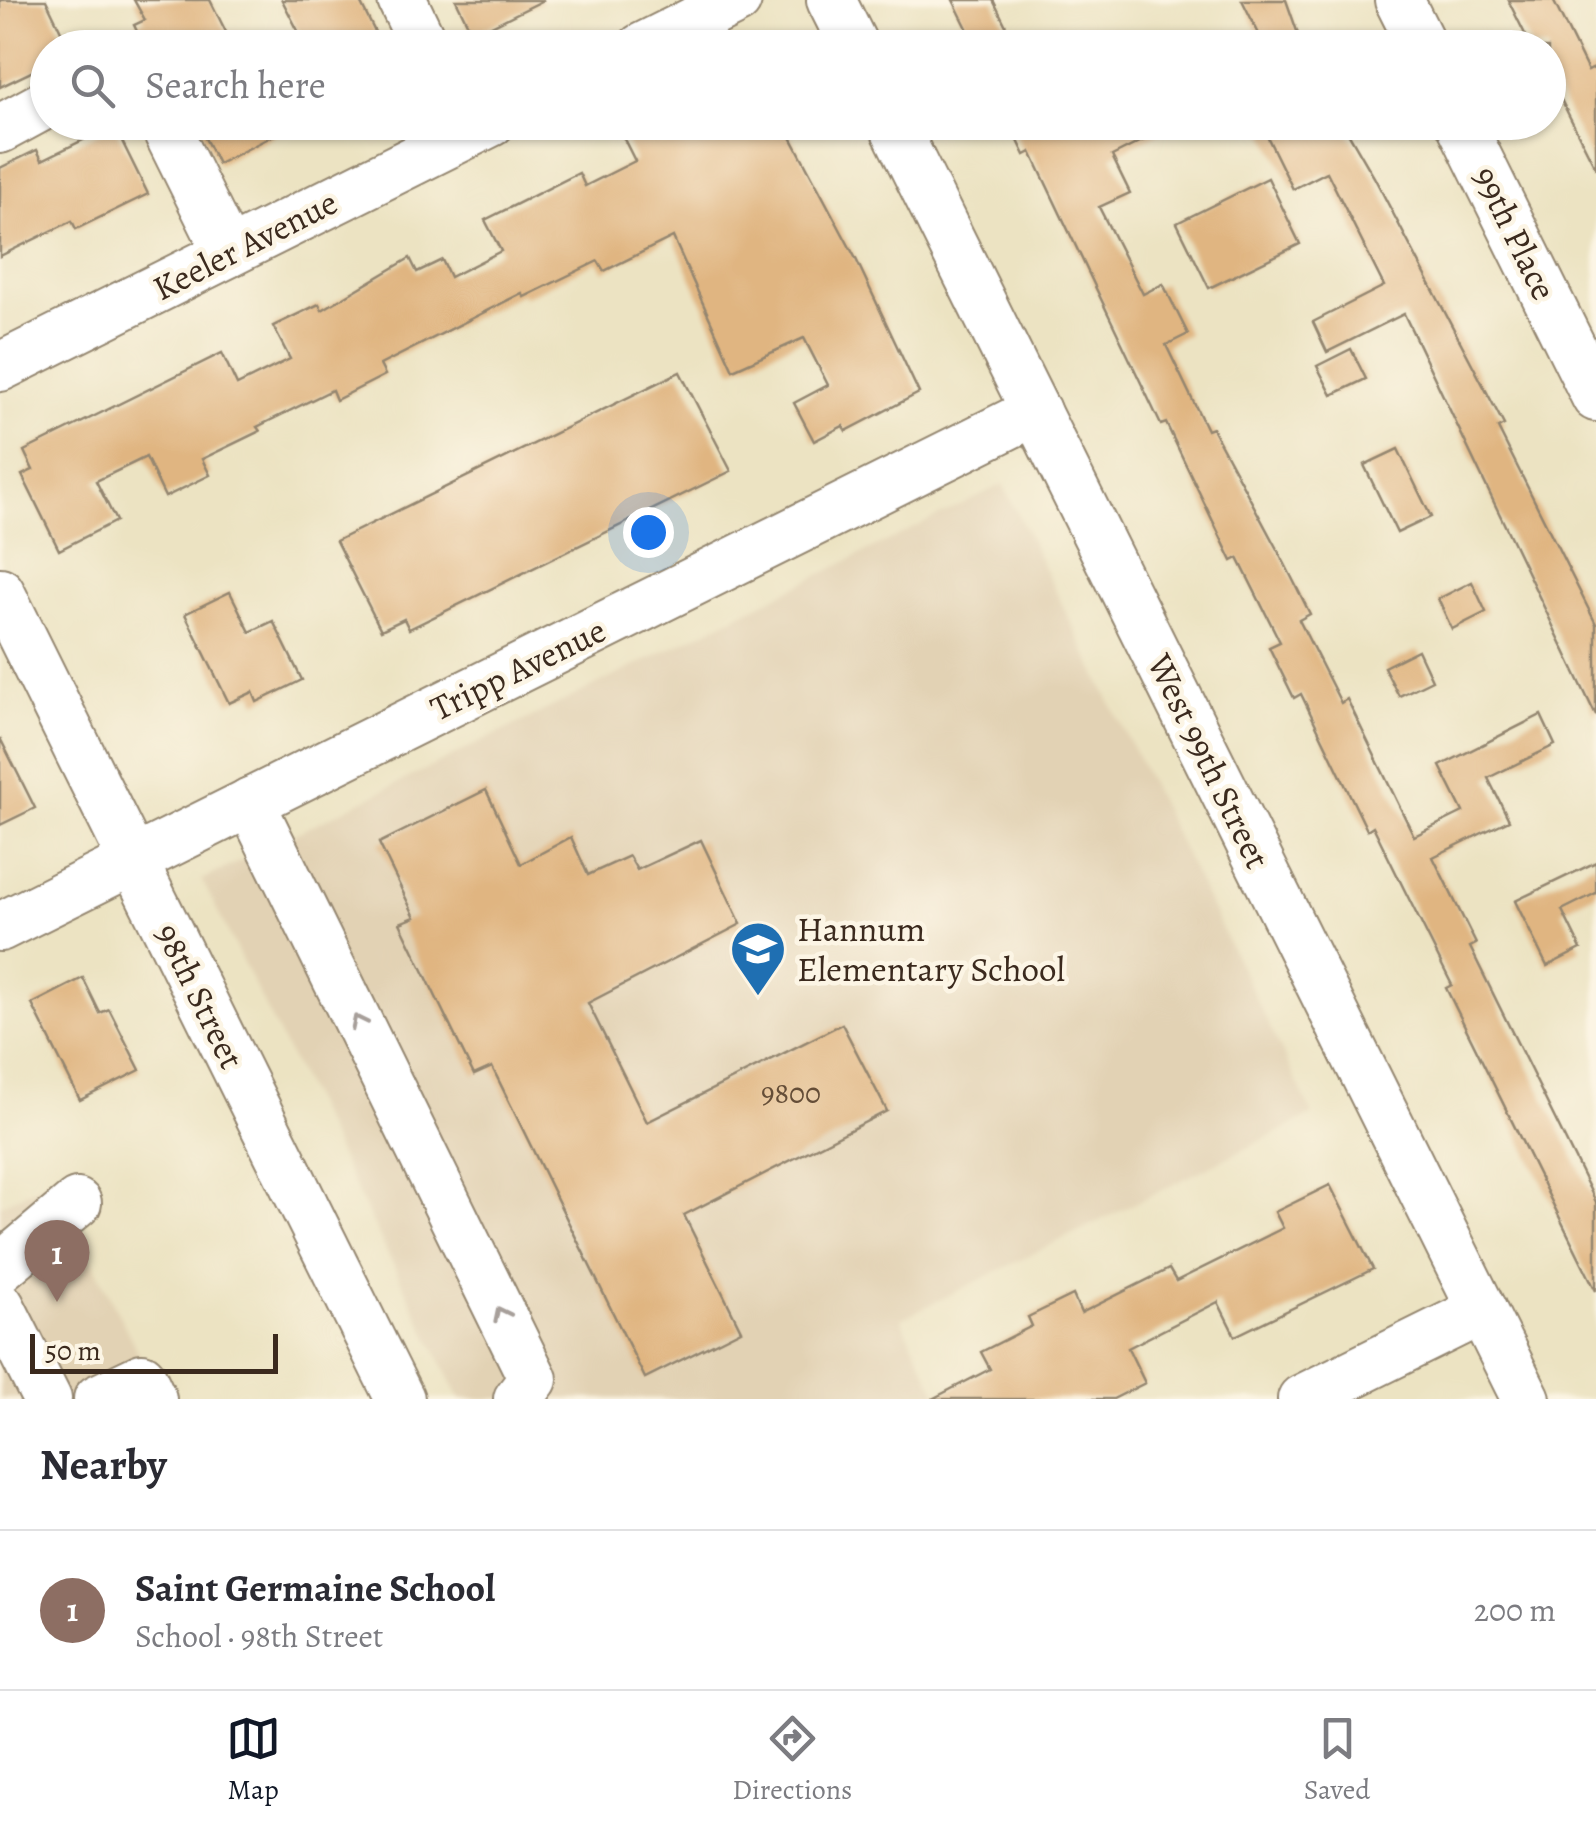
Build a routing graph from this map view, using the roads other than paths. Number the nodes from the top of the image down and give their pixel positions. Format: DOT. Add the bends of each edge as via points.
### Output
graph roads {
  1 [pos="402,0"];
  2 [pos="736,0"];
  3 [pos="831,0"];
  4 [pos="1399,0"];
  5 [pos="416,30"];
  6 [pos="677,30"];
  7 [pos="846,30"];
  8 [pos="1413,30"];
  9 [pos="30,113"];
  10 [pos="0,129"];
  11 [pos="172,140"];
  12 [pos="446,140"];
  13 [pos="901,140"];
  14 [pos="1469,140"];
  15 [pos="228,254"];
  16 [pos="0,368"];
  17 [pos="1596,397"];
  18 [pos="1036,411"];
  19 [pos="0,592"];
  20 [pos="250,802"];
  21 [pos="133,860"];
  22 [pos="0,926"];
  23 [pos="77,1204"];
  24 [pos="0,1268"];
  25 [pos="0,1306"];
  26 [pos="1482,1310"];
  27 [pos="46,1399"];
  28 [pos="98,1399"];
  29 [pos="152,1399"];
  30 [pos="400,1399"];
  31 [pos="518,1399"];
  32 [pos="1302,1399"];
  33 [pos="1526,1399"];
  1 -- 5 [label="street"];
  2 -- 6 [label="street"];
  3 -- 7 [label="street"];
  4 -- 8 [label="street"];
  9 -- 10 [label="street"];
  11 -- 15 [label="street"];
  12 -- 15 [label="street, Keeler Avenue"];
  13 -- 18 [label="street, West 99th Street"];
  14 -- 17 [label="street, 99th Place"];
  15 -- 16 [label="street, Keeler Avenue"];
  18 -- 20 [label="street, Tripp Avenue"];
  18 -- 26 [label="street, West 99th Street"];
  19 -- 21 [label="street, 98th Street"];
  20 -- 21 [label="street, Tripp Avenue"];
  31 -- 20 [label="street, one-way" via="532,1379"];
  21 -- 22 [label="street, Tripp Avenue"];
  21 -- 30 [label="street, 98th Street"];
  23 -- 24 [label="street"];
  25 -- 27 [label="street"];
  26 -- 32 [label="street"];
  26 -- 33 [label="street, West 99th Street"];
  28 -- 29 [label="street" via="142,1378"];
}
